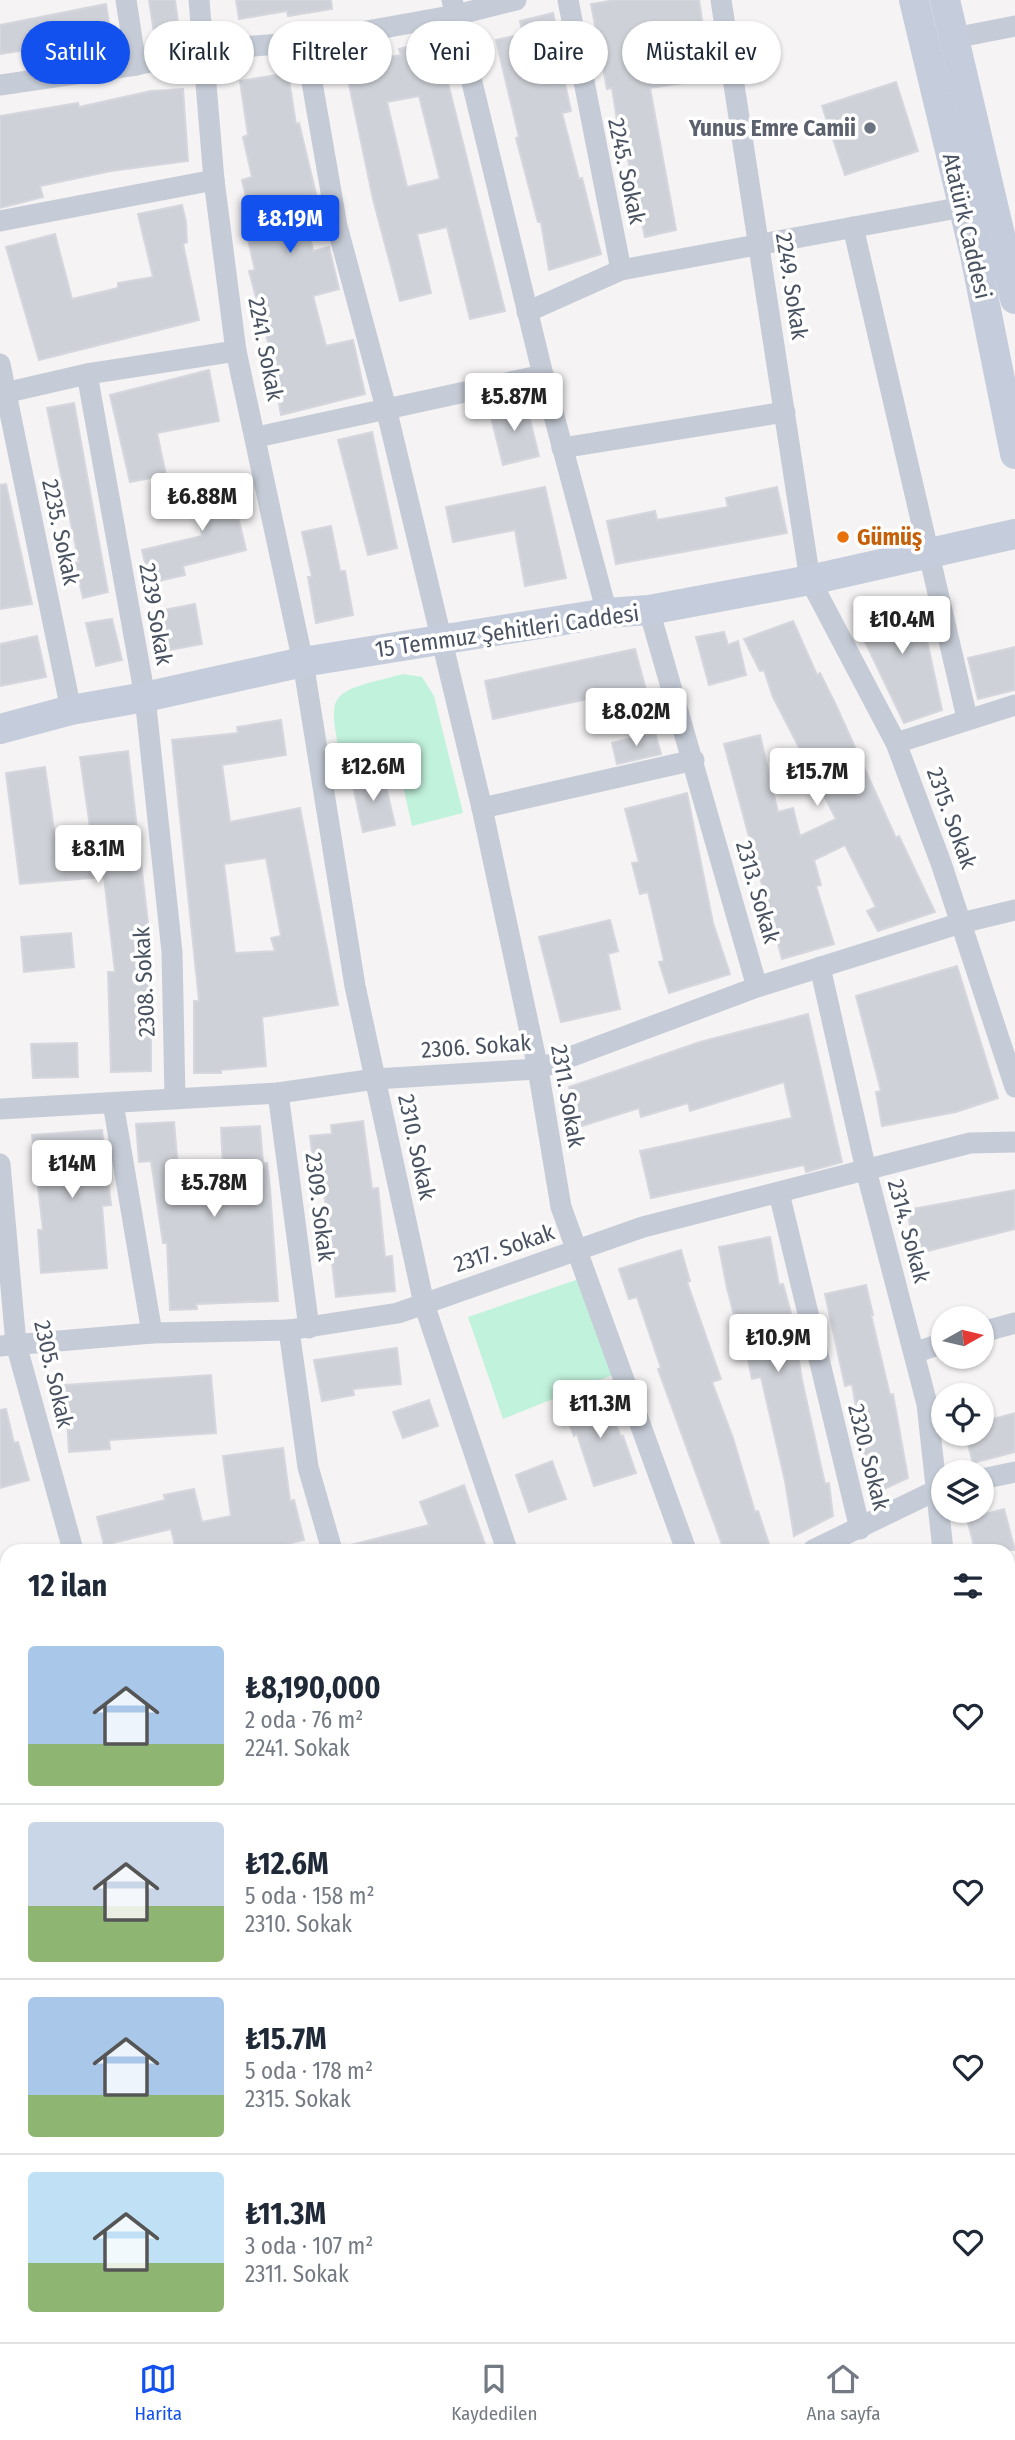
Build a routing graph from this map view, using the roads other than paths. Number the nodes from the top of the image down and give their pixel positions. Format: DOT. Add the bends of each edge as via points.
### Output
graph roads {
  1 [pos="126,0"];
  2 [pos="199,0"];
  3 [pos="516,0"];
  4 [pos="568,0"];
  5 [pos="721,0"];
  6 [pos="914,0"];
  7 [pos="946,0"];
  8 [pos="454,7"];
  9 [pos="201,21"];
  10 [pos="392,22"];
  11 [pos="1015,26"];
  12 [pos="954,38"];
  13 [pos="144,63"];
  14 [pos="136,65"];
  15 [pos="207,84"];
  16 [pos="312,84"];
  17 [pos="0,85"];
  18 [pos="215,180"];
  19 [pos="963,207"];
  20 [pos="0,221"];
  21 [pos="853,227"];
  22 [pos="758,242"];
  23 [pos="1010,249"];
  24 [pos="621,270"];
  25 [pos="1015,299"];
  26 [pos="527,312"];
  27 [pos="236,351"];
  28 [pos="0,364"];
  29 [pos="87,374"];
  30 [pos="543,375"];
  31 [pos="3,393"];
  32 [pos="386,408"];
  33 [pos="785,412"];
  34 [pos="257,437"];
  35 [pos="562,448"];
  36 [pos="1015,454"];
  37 [pos="1015,534"];
  38 [pos="930,553"];
  39 [pos="810,580"];
  40 [pos="649,610"];
  41 [pos="607,613"];
  42 [pos="441,639"];
  43 [pos="303,662"];
  44 [pos="145,697"];
  45 [pos="1015,705"];
  46 [pos="71,710"];
  47 [pos="967,718"];
  48 [pos="0,729"];
  49 [pos="896,743"];
  50 [pos="694,760"];
  51 [pos="482,808"];
  52 [pos="1015,910"];
  53 [pos="961,923"];
  54 [pos="820,967"];
  55 [pos="757,987"];
  56 [pos="538,1069"];
  57 [pos="376,1079"];
  58 [pos="1015,1087"];
  59 [pos="278,1093"];
  60 [pos="174,1098"];
  61 [pos="113,1103"];
  62 [pos="0,1110"];
  63 [pos="1015,1142"];
  64 [pos="0,1164"];
  65 [pos="866,1170"];
  66 [pos="779,1193"];
  67 [pos="577,1250"];
  68 [pos="424,1304"];
  69 [pos="1015,1323"];
  70 [pos="299,1329"];
  71 [pos="994,1329"];
  72 [pos="152,1333"];
  73 [pos="8,1345"];
  74 [pos="931,1347"];
  75 [pos="914,1353"];
  76 [pos="935,1460"];
  77 [pos="1015,1472"];
  78 [pos="994,1476"];
  79 [pos="931,1492"];
  80 [pos="941,1523"];
  81 [pos="860,1529"];
  82 [pos="71,1544"];
  83 [pos="330,1544"];
  84 [pos="504,1544"];
  85 [pos="684,1544"];
  86 [pos="826,1544"];
  87 [pos="943,1544"];
  1 -- 14 [label="street"];
  2 -- 9 [label="street, 2241. Sokak"];
  3 -- 8 [label="street"];
  4 -- 24 [label="street, 2245. Sokak"];
  5 -- 22 [label="street, 2249. Sokak"];
  6 -- 19 [label="main road, Atatürk Caddesi"];
  7 -- 12 [label="main road, Atatürk Caddesi"];
  8 -- 10 [label="street"];
  8 -- 26 [label="street"];
  11 -- 12 [label="street"];
  12 -- 23 [label="main road, Atatürk Caddesi"];
  13 -- 14 [label="street"];
  14 -- 17 [label="street"];
  15 -- 18 [label="street, 2241. Sokak"];
  16 -- 32 [label="street, 2311. Sokak" via="337,226"];
  18 -- 20 [label="street"];
  18 -- 27 [label="street, 2241. Sokak"];
  19 -- 21 [label="street"];
  19 -- 36 [label="main road, Atatürk Caddesi"];
  21 -- 22 [label="street"];
  21 -- 38 [label="street"];
  22 -- 24 [label="street"];
  22 -- 33 [label="street, 2249. Sokak"];
  23 -- 25 [label="main road, Atatürk Caddesi"];
  24 -- 26 [label="street"];
  26 -- 30 [label="street"];
  27 -- 29 [label="street"];
  27 -- 34 [label="street, 2241. Sokak"];
  28 -- 31 [label="street, 2235. Sokak"];
  29 -- 31 [label="street"];
  29 -- 44 [label="street, 2239 Sokak"];
  30 -- 32 [label="street"];
  30 -- 35 [label="street"];
  31 -- 46 [label="street, 2235. Sokak"];
  32 -- 34 [label="street"];
  32 -- 42 [label="street, 2311. Sokak"];
  33 -- 35 [label="street"];
  33 -- 39 [label="street, 2249. Sokak"];
  34 -- 43 [label="street, 2241. Sokak"];
  35 -- 41 [label="street"];
  37 -- 38 [label="main road, 15 Temmuz Şehitleri Caddesi"];
  38 -- 39 [label="main road, 15 Temmuz Şehitleri Caddesi"];
  38 -- 47 [label="street"];
  39 -- 40 [label="main road, 15 Temmuz Şehitleri Caddesi"];
  39 -- 49 [label="street, 2315. Sokak"];
  40 -- 41 [label="main road, 15 Temmuz Şehitleri Caddesi"];
  40 -- 50 [label="street, 2313. Sokak"];
  41 -- 42 [label="main road, 15 Temmuz Şehitleri Caddesi"];
  42 -- 43 [label="main road, 15 Temmuz Şehitleri Caddesi"];
  42 -- 51 [label="street, 2311. Sokak"];
  43 -- 44 [label="main road, 15 Temmuz Şehitleri Caddesi"];
  43 -- 57 [label="street, 2310. Sokak" via="355,986"];
  44 -- 46 [label="main road, 15 Temmuz Şehitleri Caddesi"];
  44 -- 60 [label="street, 2308. Sokak" via="172,952"];
  45 -- 47 [label="street"];
  46 -- 48 [label="main road, 15 Temmuz Şehitleri Caddesi"];
  47 -- 49 [label="street"];
  49 -- 53 [label="street, 2315. Sokak"];
  50 -- 51 [label="street"];
  50 -- 55 [label="street, 2313. Sokak"];
  51 -- 56 [label="street, 2311. Sokak"];
  52 -- 53 [label="street, 2306. Sokak"];
  53 -- 54 [label="street, 2306. Sokak"];
  53 -- 58 [label="street, 2315. Sokak"];
  54 -- 55 [label="street, 2306. Sokak"];
  54 -- 65 [label="street, 2314. Sokak"];
  55 -- 56 [label="street, 2306. Sokak"];
  56 -- 57 [label="street, 2306. Sokak"];
  56 -- 67 [label="street, 2311. Sokak" via="561,1207"];
  57 -- 59 [label="street, 2306. Sokak"];
  57 -- 68 [label="street, 2310. Sokak"];
  59 -- 60 [label="street, 2306. Sokak"];
  59 -- 70 [label="street, 2309. Sokak"];
  60 -- 61 [label="street, 2306. Sokak"];
  61 -- 62 [label="street, 2306. Sokak"];
  61 -- 72 [label="street"];
  63 -- 65 [label="street, 2317. Sokak" via="970,1143"];
  64 -- 73 [label="street, 2305. Sokak"];
  65 -- 66 [label="street, 2317. Sokak"];
  65 -- 75 [label="street, 2314. Sokak"];
  66 -- 67 [label="street, 2317. Sokak" via="643,1227"];
  66 -- 81 [label="street, 2320. Sokak"];
  67 -- 68 [label="street, 2317. Sokak"];
  67 -- 85 [label="street, 2311. Sokak"];
  68 -- 70 [label="street, 2317. Sokak" via="398,1313"];
  68 -- 84 [label="street, 2310. Sokak"];
  69 -- 71 [label="street"];
  70 -- 72 [label="street, 2317. Sokak"];
  70 -- 83 [label="street, 2309. Sokak" via="308,1467"];
  72 -- 73 [label="street, 2317. Sokak"];
  73 -- 82 [label="street, 2305. Sokak"];
  74 -- 75 [label="street"];
  75 -- 76 [label="street, 2314. Sokak"];
  77 -- 78 [label="street"];
  79 -- 81 [label="street"];
  80 -- 87 [label="street, 2314. Sokak"];
  81 -- 86 [label="street"];
}
